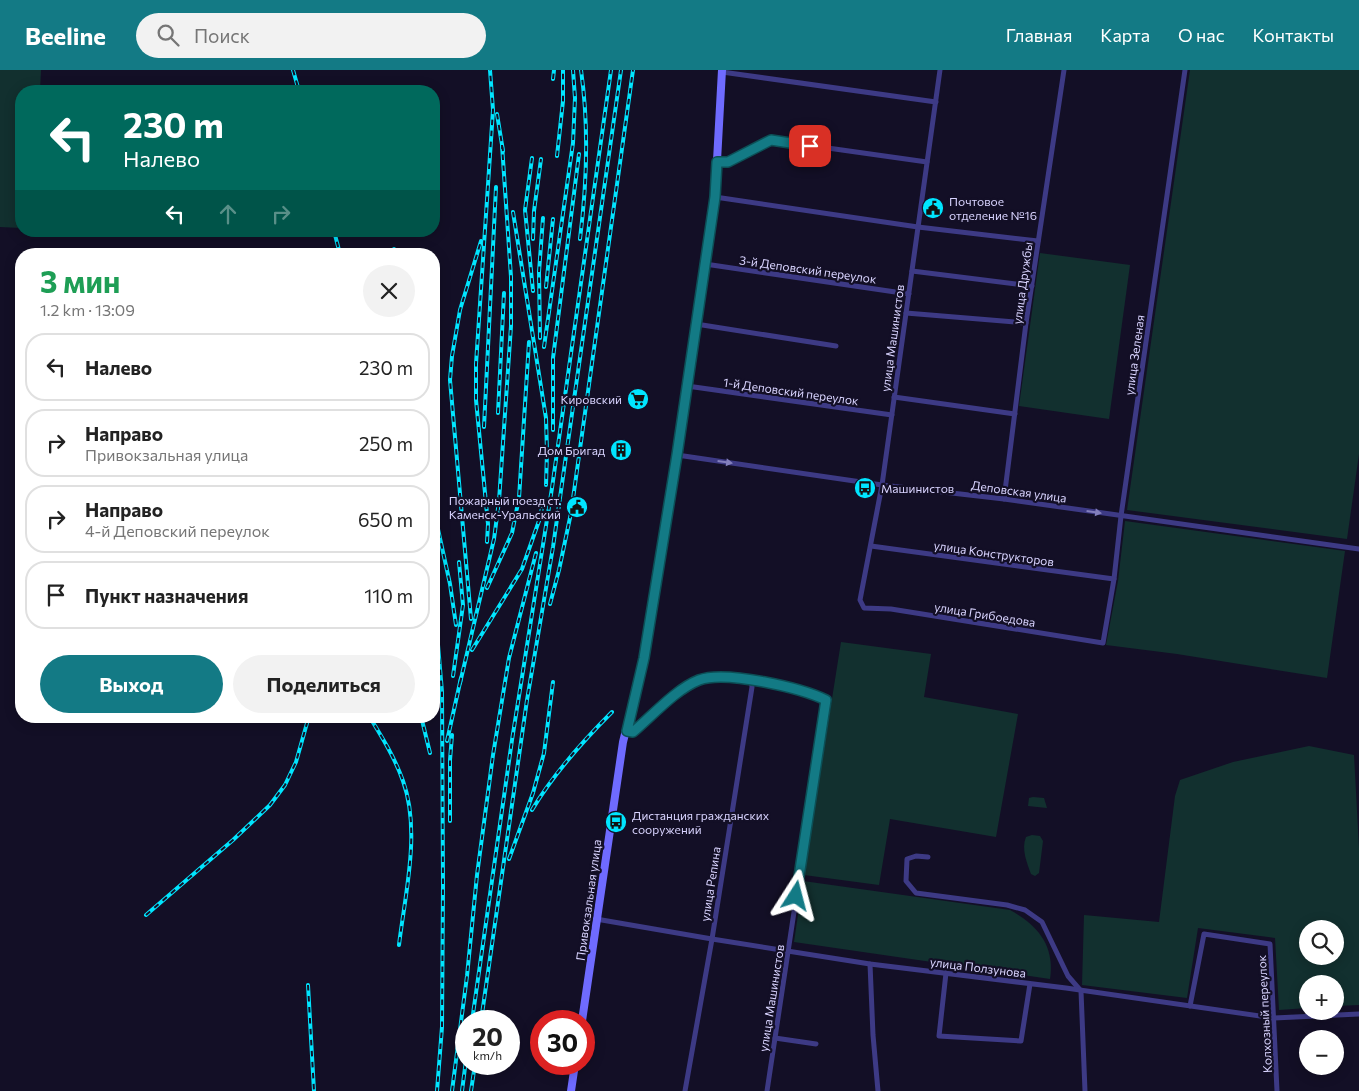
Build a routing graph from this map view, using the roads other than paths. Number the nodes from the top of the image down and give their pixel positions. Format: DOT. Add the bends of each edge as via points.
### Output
graph roads {
  1 [pos="940,70"];
  2 [pos="1064,70"];
  3 [pos="1184,70"];
  4 [pos="722,71"];
  5 [pos="936,102"];
  6 [pos="717,162"];
  7 [pos="927,162"];
  8 [pos="715,197"];
  9 [pos="918,227"];
  10 [pos="1038,241"];
  11 [pos="705,264"];
  12 [pos="912,271"];
  13 [pos="1032,286"];
  14 [pos="909,294"];
  15 [pos="906,312"];
  16 [pos="1026,323"];
  17 [pos="696,324"];
  18 [pos="836,346"];
  19 [pos="687,386"];
  20 [pos="894,397"];
  21 [pos="1015,414"];
  22 [pos="892,415"];
  23 [pos="677,455"];
  24 [pos="882,485"];
  25 [pos="1004,499"];
  26 [pos="1121,516"];
  27 [pos="871,546"];
  28 [pos="1359,549"];
  29 [pos="1114,580"];
  30 [pos="864,608"];
  31 [pos="1103,643"];
  32 [pos="751,679"];
  33 [pos="627,731"];
  34 [pos="928,857"];
  35 [pos="596,919"];
  36 [pos="712,940"];
  37 [pos="788,952"];
  38 [pos="870,964"];
  39 [pos="946,973"];
  40 [pos="1068,976"];
  41 [pos="1030,984"];
  42 [pos="1066,988"];
  43 [pos="1081,991"];
  44 [pos="1190,1006"];
  45 [pos="584,1010"];
  46 [pos="1359,1014"];
  47 [pos="1274,1018"];
  48 [pos="775,1038"];
  49 [pos="816,1044"];
  50 [pos="574,1075"];
  51 [pos="572,1091"];
  52 [pos="685,1091"];
  53 [pos="767,1091"];
  54 [pos="878,1091"];
  55 [pos="1085,1091"];
  56 [pos="1278,1091"];
  1 -- 5 [label="street, улица Машинистов"];
  2 -- 10 [label="street, улица Дружбы"];
  3 -- 26 [label="street, улица Зеленая"];
  4 -- 5 [label="street"];
  4 -- 6 [label="street, Привокзальная улица"];
  5 -- 7 [label="street, улица Машинистов"];
  6 -- 7 [label="street" via="728,162 771,140"];
  6 -- 8 [label="street, Привокзальная улица"];
  7 -- 9 [label="street, улица Машинистов"];
  8 -- 9 [label="street"];
  8 -- 11 [label="street, Привокзальная улица"];
  9 -- 10 [label="street"];
  9 -- 12 [label="street, улица Машинистов"];
  10 -- 13 [label="street, улица Дружбы"];
  11 -- 14 [label="street, 3-й Деповский переулок"];
  11 -- 17 [label="street, Привокзальная улица"];
  12 -- 13 [label="street"];
  12 -- 14 [label="street, улица Машинистов"];
  13 -- 16 [label="street, улица Дружбы"];
  14 -- 15 [label="street, улица Машинистов"];
  15 -- 16 [label="street"];
  15 -- 20 [label="street, улица Машинистов"];
  16 -- 21 [label="street, улица Дружбы"];
  17 -- 18 [label="street"];
  17 -- 19 [label="street, Привокзальная улица"];
  19 -- 22 [label="street, 1-й Деповский переулок"];
  19 -- 23 [label="street, Привокзальная улица"];
  20 -- 21 [label="street"];
  20 -- 22 [label="street, улица Машинистов"];
  21 -- 25 [label="street, улица Дружбы"];
  22 -- 24 [label="street, улица Машинистов"];
  23 -- 24 [label="street, Деповская улица, one-way"];
  23 -- 33 [label="street, Привокзальная улица" via="644,658"];
  24 -- 25 [label="street, Деповская улица"];
  24 -- 27 [label="street, улица Машинистов"];
  25 -- 26 [label="street, Деповская улица, one-way"];
  26 -- 28 [label="street, Деповская улица"];
  26 -- 29 [label="street, улица Зеленая"];
  27 -- 29 [label="street, улица Конструкторов"];
  27 -- 30 [label="street, улица Машинистов" via="860,600"];
  29 -- 31 [label="street, улица Зеленая"];
  30 -- 31 [label="street, улица Грибоедова" via="891,609"];
  32 -- 33 [label="street" via="713,677 699,680 679,692 633,732"];
  32 -- 36 [label="street, улица Репина"];
  32 -- 37 [label="street, улица Машинистов" via="826,700"];
  33 -- 35 [label="street, Привокзальная улица"];
  34 -- 40 [label="street" via="907,859 906,881 916,893 1025,910 1042,922"];
  35 -- 36 [label="street, улица Ползунова"];
  35 -- 45 [label="street, Привокзальная улица"];
  36 -- 37 [label="street, улица Ползунова"];
  36 -- 52 [label="street, улица Репина"];
  37 -- 38 [label="street, улица Ползунова"];
  37 -- 48 [label="street, улица Машинистов"];
  38 -- 39 [label="street, улица Ползунова"];
  38 -- 54 [label="street"];
  39 -- 41 [label="street, улица Ползунова"];
  39 -- 41 [label="street" via="940,1036 1020,1041"];
  40 -- 42 [label="street"];
  40 -- 43 [label="street"];
  41 -- 42 [label="street, улица Ползунова"];
  42 -- 43 [label="street, улица Ползунова"];
  43 -- 44 [label="street, улица Ползунова"];
  43 -- 55 [label="street"];
  44 -- 47 [label="street, улица Ползунова"];
  44 -- 47 [label="street, Колхозный переулок" via="1204,934 1270,944"];
  46 -- 47 [label="street, улица Ползунова"];
  47 -- 56 [label="street, Колхозный переулок"];
  48 -- 49 [label="street"];
  48 -- 53 [label="street, улица Машинистов"];
  50 -- 51 [label="street"];
}
